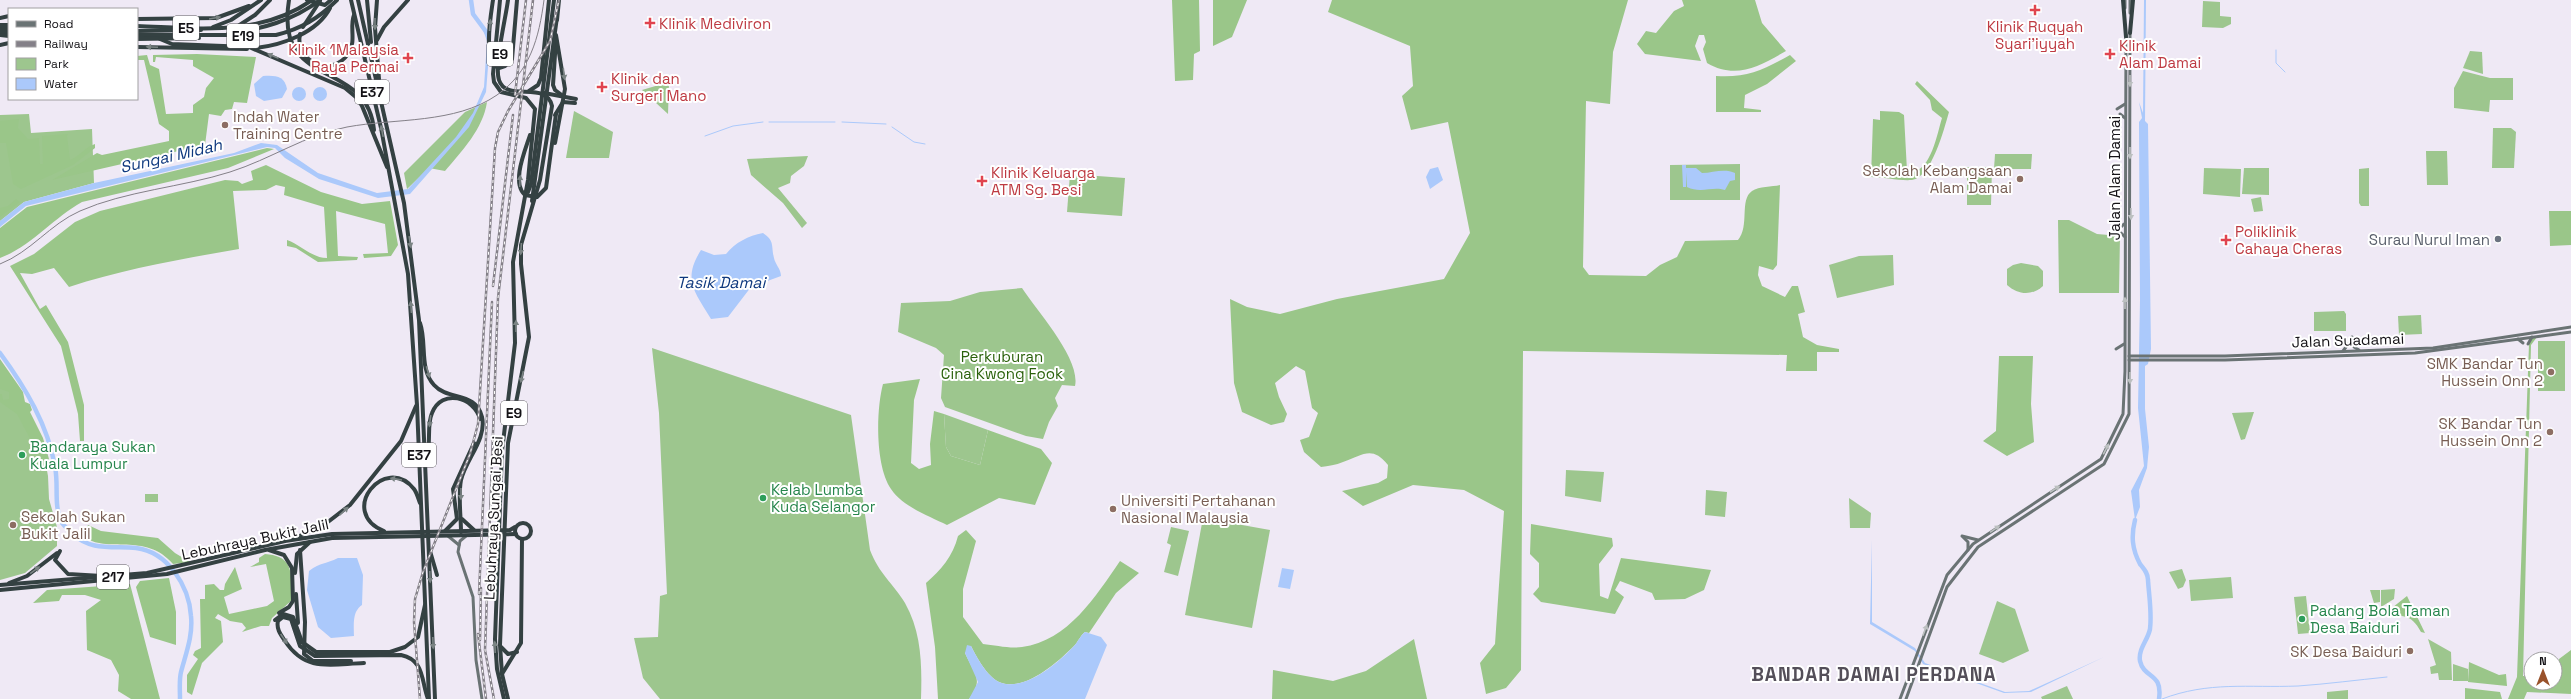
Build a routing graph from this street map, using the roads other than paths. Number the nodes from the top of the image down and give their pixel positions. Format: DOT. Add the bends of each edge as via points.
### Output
graph roads {
  1 [pos="261,0"];
  2 [pos="270,0"];
  3 [pos="289,0"];
  4 [pos="307,0"];
  5 [pos="312,0"];
  6 [pos="320,0"];
  7 [pos="331,0"];
  8 [pos="337,0"];
  9 [pos="351,0"];
  10 [pos="358,0"];
  11 [pos="367,0"];
  12 [pos="376,0"];
  13 [pos="408,0"];
  14 [pos="494,0"];
  15 [pos="500,0"];
  16 [pos="508,0"];
  17 [pos="512,0"];
  18 [pos="517,0"];
  19 [pos="550,0"];
  20 [pos="554,0"];
  21 [pos="559,0"];
  22 [pos="2124,0"];
  23 [pos="2131,0"];
  24 [pos="255,4"];
  25 [pos="331,6"];
  26 [pos="354,14"];
  27 [pos="506,15"];
  28 [pos="557,17"];
  29 [pos="138,19"];
  30 [pos="551,22"];
  31 [pos="138,26"];
  32 [pos="234,28"];
  33 [pos="547,29"];
  34 [pos="138,31"];
  35 [pos="148,33"];
  36 [pos="2130,33"];
  37 [pos="138,35"];
  38 [pos="556,36"];
  39 [pos="2126,37"];
  40 [pos="138,39"];
  41 [pos="160,39"];
  42 [pos="548,41"];
  43 [pos="138,47"];
  44 [pos="371,53"];
  45 [pos="374,66"];
  46 [pos="527,91"];
  47 [pos="380,93"];
  48 [pos="538,93"];
  49 [pos="563,96"];
  50 [pos="2125,104"];
  51 [pos="2117,109"];
  52 [pos="2128,112"];
  53 [pos="556,114"];
  54 [pos="2120,114"];
  55 [pos="2125,118"];
  56 [pos="532,128"];
  57 [pos="550,130"];
  58 [pos="374,136"];
  59 [pos="550,163"];
  60 [pos="388,169"];
  61 [pos="525,202"];
  62 [pos="530,211"];
  63 [pos="2125,221"];
  64 [pos="2117,231"];
  65 [pos="2112,232"];
  66 [pos="2125,237"];
  67 [pos="419,320"];
  68 [pos="2571,327"];
  69 [pos="2571,332"];
  70 [pos="2533,336"];
  71 [pos="2352,337"];
  72 [pos="2517,338"];
  73 [pos="2125,342"];
  74 [pos="2349,343"];
  75 [pos="2523,343"];
  76 [pos="2528,344"];
  77 [pos="2342,351"];
  78 [pos="2361,351"];
  79 [pos="2125,355"];
  80 [pos="2131,356"];
  81 [pos="2125,360"];
  82 [pos="2130,360"];
  83 [pos="417,405"];
  84 [pos="425,460"];
  85 [pos="421,505"];
  86 [pos="461,516"];
  87 [pos="514,528"];
  88 [pos="386,532"];
  89 [pos="474,532"];
  90 [pos="445,533"];
  91 [pos="461,533"];
  92 [pos="412,534"];
  93 [pos="514,534"];
  94 [pos="522,538"];
  95 [pos="1980,539"];
  96 [pos="312,540"];
  97 [pos="285,542"];
  98 [pos="458,545"];
  99 [pos="429,549"];
  100 [pos="265,550"];
  101 [pos="300,550"];
  102 [pos="1968,550"];
  103 [pos="185,568"];
  104 [pos="166,572"];
  105 [pos="437,575"];
  106 [pos="120,576"];
  107 [pos="7,584"];
  108 [pos="60,584"];
  109 [pos="0,585"];
  110 [pos="31,586"];
  111 [pos="0,590"];
  112 [pos="425,604"];
  113 [pos="298,628"];
  114 [pos="500,645"];
  115 [pos="517,652"];
  116 [pos="502,674"];
  117 [pos="429,699"];
  118 [pos="435,699"];
  119 [pos="482,699"];
  120 [pos="504,699"];
  121 [pos="508,699"];
  122 [pos="1900,699"];
  123 [pos="1906,699"];
  1 -- 24 [label="highway, E19"];
  2 -- 32 [label="highway" via="255,15"];
  3 -- 58 [label="highway" via="286,17 294,46 315,69 347,84 360,94 367,103 372,117"];
  4 -- 7 [label="highway" via="324,4"];
  5 -- 32 [label="highway, E5" via="275,19"];
  6 -- 26 [label="highway" via="305,22 300,37 304,56 320,66 333,65 347,56 353,43"];
  6 -- 41 [label="highway, E5" via="300,13 264,27 203,38"];
  8 -- 25 [label="highway, E19"];
  9 -- 26 [label="highway, E37"];
  10 -- 44 [label="highway, E37"];
  11 -- 44 [label="highway"];
  12 -- 47 [label="highway, one-way" via="375,28"];
  13 -- 45 [label="highway" via="381,31 377,40"];
  18 -- 14 [label="highway, one-way" via="512,59 499,68 490,58 490,26"];
  15 -- 56 [label="highway, Lebuhraya Sungai Besi / E9" via="492,76 498,90 508,96 526,98 535,109"];
  16 -- 27 [label="highway, E9"];
  17 -- 27 [label="highway"];
  19 -- 33 [label="highway"];
  20 -- 30 [label="highway"];
  21 -- 28 [label="highway"];
  22 -- 39 [label="highway"];
  23 -- 36 [label="highway"];
  29 -- 24 [label="highway, one-way" via="216,18"];
  24 -- 35 [label="highway, E19" via="231,20 207,29"];
  25 -- 35 [label="highway, E19" via="301,28 276,35"];
  25 -- 43 [label="highway, one-way" via="327,14 304,33 270,46 240,49"];
  60 -- 26 [label="highway, E37, one-way"];
  27 -- 46 [label="highway, E9" via="498,68 499,81 507,88"];
  28 -- 38 [label="highway"];
  28 -- 62 [label="highway"];
  30 -- 33 [label="highway"];
  30 -- 42 [label="highway"];
  31 -- 32 [label="highway, E5"];
  33 -- 42 [label="highway"];
  33 -- 46 [label="highway" via="540,82 535,88"];
  34 -- 35 [label="highway, E19"];
  35 -- 37 [label="highway, E19"];
  36 -- 52 [label="main road, Jalan Alam Damai, one-way"];
  38 -- 49 [label="highway" via="553,82 555,90"];
  38 -- 59 [label="highway, one-way" via="566,89"];
  39 -- 50 [label="main road, Jalan Alam Damai"];
  40 -- 41 [label="highway, E5"];
  58 -- 41 [label="highway, one-way" via="357,98 346,88 324,78 249,47 172,44"];
  42 -- 61 [label="highway" via="532,184"];
  44 -- 45 [label="highway, E37"];
  45 -- 47 [label="highway, E37"];
  46 -- 48 [label="highway, E9"];
  47 -- 67 [label="highway, E37, one-way" via="404,203"];
  48 -- 49 [label="highway"];
  48 -- 57 [label="highway, Lebuhraya Sungai Besi / E9" via="548,96 552,106"];
  49 -- 53 [label="highway" via="576,101 563,102"];
  50 -- 51 [label="main road"];
  50 -- 52 [label="main road, Jalan Alam Damai"];
  52 -- 55 [label="main road, Jalan Alam Damai"];
  52 -- 80 [label="main road, Jalan Alam Damai, one-way"];
  53 -- 57 [label="highway"];
  53 -- 59 [label="highway"];
  54 -- 55 [label="main road"];
  55 -- 63 [label="main road, Jalan Alam Damai"];
  59 -- 56 [label="highway, one-way" via="545,191 537,197 525,195 519,188 519,178"];
  56 -- 61 [label="highway, Lebuhraya Sungai Besi / E9"];
  57 -- 62 [label="highway, Lebuhraya Sungai Besi / E9" via="540,180"];
  58 -- 60 [label="highway"];
  83 -- 60 [label="highway, E37, one-way" via="409,284 397,205"];
  120 -- 61 [label="highway, Lebuhraya Sungai Besi / E9, one-way" via="495,654 497,566 503,432 516,343 514,262"];
  62 -- 114 [label="highway, Lebuhraya Sungai Besi / E9, one-way" via="521,245 528,343 508,444"];
  63 -- 64 [label="main road" via="2123,228"];
  63 -- 66 [label="main road, Jalan Alam Damai"];
  65 -- 66 [label="main road" via="2121,233"];
  73 -- 66 [label="main road, Jalan Alam Damai, one-way"];
  67 -- 84 [label="highway, E37"];
  67 -- 86 [label="highway, one-way" via="426,370 432,383 443,392 460,395 471,401 482,417 482,433 461,480"];
  68 -- 78 [label="main road, Jalan Suadamai" via="2444,347"];
  69 -- 70 [label="main road, Jalan Suadamai"];
  70 -- 72 [label="main road, Jalan Suadamai"];
  70 -- 76 [label="main road"];
  71 -- 78 [label="main road" via="2354,347"];
  72 -- 75 [label="main road"];
  72 -- 82 [label="main road, Jalan Suadamai" via="2415,353 2225,360"];
  73 -- 79 [label="main road, Jalan Alam Damai"];
  73 -- 79 [label="main road" via="2116,349"];
  74 -- 77 [label="main road" via="2347,349"];
  77 -- 78 [label="main road, Jalan Suadamai"];
  77 -- 80 [label="main road, Jalan Suadamai" via="2225,356"];
  79 -- 80 [label="main road, Jalan Suadamai"];
  79 -- 81 [label="main road"];
  80 -- 82 [label="main road, Jalan Alam Damai"];
  81 -- 82 [label="main road, Jalan Suadamai"];
  95 -- 81 [label="main road, one-way" via="2101,459 2123,414"];
  82 -- 123 [label="main road, Jalan Alam Damai, one-way" via="2129,414 2104,464 1978,547 1947,587"];
  83 -- 85 [label="highway, E37"];
  97 -- 83 [label="highway, one-way" via="324,525 345,510 392,455 407,431"];
  90 -- 84 [label="highway, one-way" via="457,518 454,487 480,430 480,418 470,403 453,398 444,400 436,406 430,418 429,449"];
  84 -- 99 [label="highway, E37"];
  85 -- 88 [label="highway, one-way" via="416,491 402,480 387,478 375,484 366,496 364,510 374,525"];
  85 -- 112 [label="highway, E37"];
  86 -- 89 [label="highway" via="464,523"];
  86 -- 91 [label="highway"];
  87 -- 89 [label="highway, Lebuhraya Bukit Jalil / 217"];
  87 -- 93 [label="highway"];
  87 -- 94 [label="highway, 217" via="521,523 529,526 530,533"];
  88 -- 92 [label="highway, Lebuhraya Bukit Jalil / 217"];
  88 -- 97 [label="highway, Lebuhraya Bukit Jalil / 217" via="332,534"];
  89 -- 91 [label="highway, Lebuhraya Bukit Jalil / 217"];
  89 -- 93 [label="highway, Lebuhraya Bukit Jalil / 217"];
  89 -- 98 [label="main road" via="462,539"];
  90 -- 91 [label="highway, Lebuhraya Bukit Jalil / 217"];
  90 -- 92 [label="highway, Lebuhraya Bukit Jalil / 217"];
  90 -- 98 [label="main road"];
  92 -- 96 [label="highway, Lebuhraya Bukit Jalil / 217"];
  93 -- 94 [label="highway"];
  94 -- 115 [label="highway" via="522,637"];
  95 -- 102 [label="main road"];
  95 -- 102 [label="main road" via="1972,540 1962,536 1968,542"];
  96 -- 100 [label="highway, Lebuhraya Bukit Jalil / 217"];
  96 -- 101 [label="highway"];
  97 -- 103 [label="highway, Lebuhraya Bukit Jalil / 217"];
  98 -- 119 [label="main road" via="460,561 473,597 476,660"];
  99 -- 105 [label="highway"];
  99 -- 118 [label="highway, E37, one-way"];
  100 -- 103 [label="highway, Lebuhraya Bukit Jalil / 217"];
  100 -- 113 [label="highway" via="284,555 292,568 292,602 274,620 281,614 289,614"];
  101 -- 113 [label="highway" via="295,563"];
  117 -- 101 [label="highway, one-way" via="420,668 409,657 317,656 300,646 291,619 283,617 278,621 278,630 289,647 304,661 317,664 364,663 311,661 303,650 305,622"];
  122 -- 102 [label="main road, one-way" via="1942,584"];
  103 -- 104 [label="highway, Lebuhraya Bukit Jalil / 217"];
  104 -- 106 [label="highway, Lebuhraya Bukit Jalil / 217"];
  104 -- 108 [label="highway, Lebuhraya Bukit Jalil / 217"];
  107 -- 106 [label="highway, one-way" via="31,574 60,551 56,563 64,572 74,576"];
  106 -- 108 [label="highway, Lebuhraya Bukit Jalil / 217"];
  107 -- 109 [label="highway, Lebuhraya Bukit Jalil / 217"];
  107 -- 110 [label="highway, Lebuhraya Bukit Jalil / 217"];
  108 -- 110 [label="highway, Lebuhraya Bukit Jalil / 217"];
  110 -- 111 [label="highway, Lebuhraya Bukit Jalil / 217"];
  112 -- 113 [label="highway" via="418,637 410,645 395,651 316,652 304,645"];
  112 -- 117 [label="highway, E37"];
  114 -- 115 [label="highway" via="508,654"];
  114 -- 116 [label="highway, Lebuhraya Sungai Besi / E9"];
  115 -- 116 [label="highway"];
  116 -- 121 [label="highway, Lebuhraya Sungai Besi / E9"];
}
